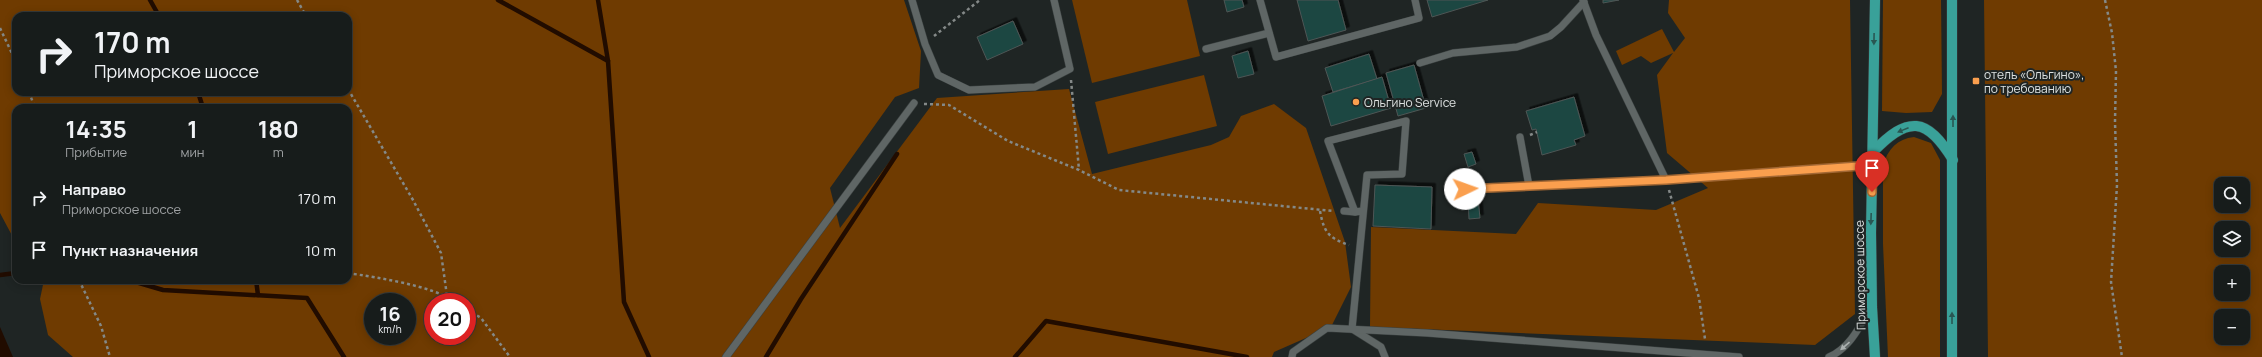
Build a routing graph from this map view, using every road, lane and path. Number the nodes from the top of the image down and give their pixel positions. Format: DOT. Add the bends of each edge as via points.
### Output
graph roads {
  1 [pos="297,0"];
  2 [pos="912,0"];
  3 [pos="980,0"];
  4 [pos="1054,0"];
  5 [pos="1260,0"];
  6 [pos="1414,0"];
  7 [pos="1875,0"];
  8 [pos="1952,0"];
  9 [pos="2106,0"];
  10 [pos="1584,1"];
  11 [pos="304,12"];
  12 [pos="0,28"];
  13 [pos="1269,33"];
  14 [pos="925,44"];
  15 [pos="1206,49"];
  16 [pos="12,54"];
  17 [pos="1420,63"];
  18 [pos="1070,69"];
  19 [pos="352,96"];
  20 [pos="914,103"];
  21 [pos="1537,132"];
  22 [pos="1531,134"];
  23 [pos="1520,137"];
  24 [pos="1873,152"];
  25 [pos="1953,160"];
  26 [pos="1873,165"];
  27 [pos="1079,170"];
  28 [pos="1666,180"];
  29 [pos="1529,186"];
  30 [pos="1465,189"];
  31 [pos="1320,211"];
  32 [pos="1344,211"];
  33 [pos="1358,211"];
  34 [pos="1359,248"];
  35 [pos="352,274"];
  36 [pos="81,284"];
  37 [pos="436,293"];
  38 [pos="447,293"];
  39 [pos="1872,307"];
  40 [pos="476,315"];
  41 [pos="1352,329"];
  42 [pos="1705,339"];
  43 [pos="110,357"];
  44 [pos="510,357"];
  45 [pos="726,357"];
  46 [pos="1292,357"];
  47 [pos="1385,357"];
  48 [pos="1739,357"];
  49 [pos="1829,357"];
  50 [pos="1876,357"];
  51 [pos="1952,357"];
  52 [pos="2122,357"];
  1 -- 11 [label="path"];
  2 -- 14 [label="lane"];
  3 -- 14 [label="path"];
  4 -- 18 [label="lane"];
  5 -- 13 [label="lane"];
  6 -- 13 [label="lane" via="1419,18 1276,57"];
  7 -- 24 [label="main road, Приморское шоссе, one-way"];
  25 -- 8 [label="main road, one-way"];
  9 -- 52 [label="path" via="2116,71 2117,185 2111,282"];
  10 -- 17 [label="lane" via="1550,36 1517,47 1453,53"];
  10 -- 28 [label="lane" via="1596,34"];
  12 -- 16 [label="path"];
  13 -- 15 [label="lane"];
  14 -- 18 [label="lane" via="938,75 969,90 1035,87"];
  18 -- 27 [label="path"];
  19 -- 38 [label="path" via="441,253"];
  20 -- 27 [label="path" via="949,105 1008,141"];
  20 -- 45 [label="lane"];
  21 -- 22 [label="path"];
  23 -- 29 [label="lane"];
  25 -- 24 [label="main road, one-way" via="1935,134 1927,128 1915,126 1893,134"];
  24 -- 26 [label="main road, Приморское шоссе"];
  51 -- 25 [label="main road, one-way"];
  26 -- 28 [label="lane"];
  26 -- 39 [label="main road, Приморское шоссе, one-way"];
  27 -- 31 [label="path" via="1119,190"];
  28 -- 29 [label="lane"];
  28 -- 42 [label="path" via="1699,298"];
  29 -- 30 [label="lane"];
  31 -- 32 [label="path"];
  31 -- 34 [label="path" via="1323,228 1334,240"];
  32 -- 33 [label="lane"];
  33 -- 33 [label="lane" via="1367,175 1402,174 1406,121 1328,141"];
  33 -- 34 [label="lane"];
  34 -- 41 [label="lane"];
  35 -- 37 [label="path"];
  36 -- 43 [label="path" via="101,326"];
  39 -- 49 [label="lane, one-way" via="1851,341"];
  39 -- 50 [label="main road, Приморское шоссе"];
  40 -- 44 [label="path"];
  41 -- 46 [label="lane" via="1328,328 1293,352"];
  41 -- 47 [label="lane" via="1381,347"];
  41 -- 48 [label="lane"];
}
